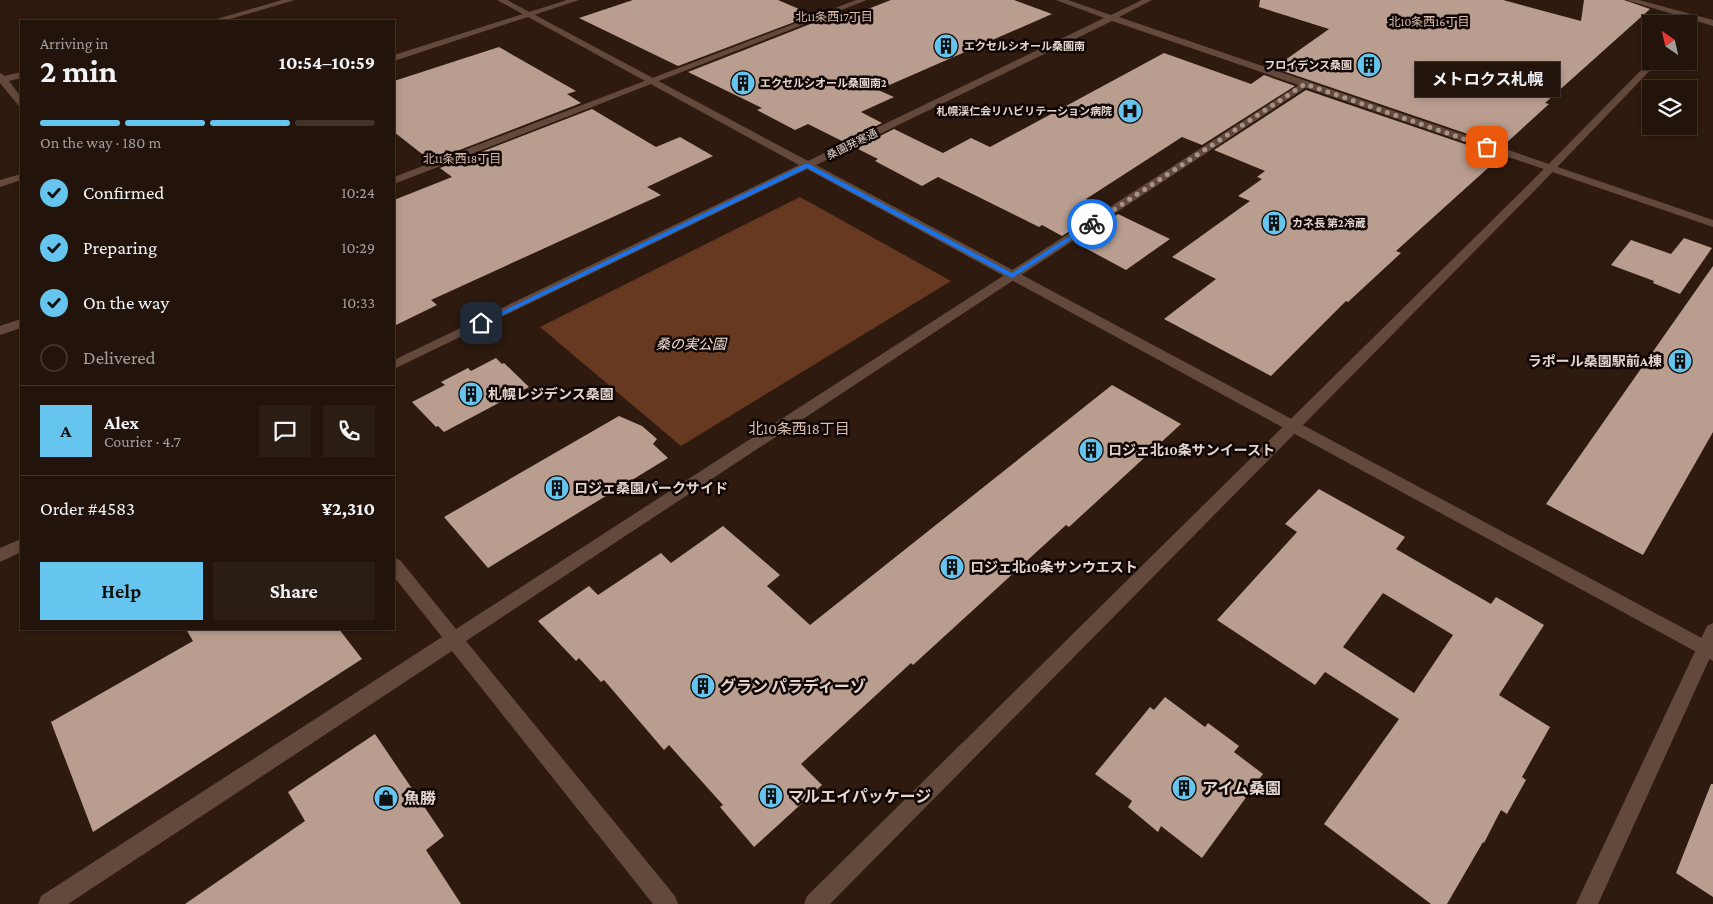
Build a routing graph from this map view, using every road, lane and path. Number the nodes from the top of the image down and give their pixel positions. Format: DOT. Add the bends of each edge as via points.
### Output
graph roads {
  1 [pos="291,0"];
  2 [pos="501,0"];
  3 [pos="575,0"];
  4 [pos="863,0"];
  5 [pos="1060,0"];
  6 [pos="1148,0"];
  7 [pos="1630,0"];
  8 [pos="528,15"];
  9 [pos="1672,15"];
  10 [pos="1112,18"];
  11 [pos="218,20"];
  12 [pos="1698,22"];
  13 [pos="1713,23"];
  14 [pos="395,58"];
  15 [pos="1646,70"];
  16 [pos="20,75"];
  17 [pos="1,79"];
  18 [pos="652,82"];
  19 [pos="1305,84"];
  20 [pos="20,102"];
  21 [pos="807,165"];
  22 [pos="1550,169"];
  23 [pos="20,177"];
  24 [pos="395,181"];
  25 [pos="0,184"];
  26 [pos="1713,224"];
  27 [pos="1012,276"];
  28 [pos="20,323"];
  29 [pos="0,331"];
  30 [pos="395,365"];
  31 [pos="1293,427"];
  32 [pos="20,545"];
  33 [pos="0,555"];
  34 [pos="395,566"];
  35 [pos="1713,631"];
  36 [pos="454,639"];
  37 [pos="1709,651"];
  38 [pos="50,904"];
  39 [pos="667,904"];
  40 [pos="815,904"];
  41 [pos="1587,904"];
  1 -- 11 [label="street"];
  2 -- 8 [label="street"];
  3 -- 8 [label="street"];
  4 -- 18 [label="street"];
  5 -- 10 [label="street"];
  6 -- 10 [label="street, 桑園発寒通"];
  7 -- 9 [label="street"];
  8 -- 14 [label="street"];
  8 -- 18 [label="street"];
  10 -- 19 [label="street"];
  10 -- 21 [label="street, 桑園発寒通"];
  12 -- 13 [label="street"];
  15 -- 22 [label="street"];
  16 -- 17 [label="street"];
  17 -- 20 [label="street"];
  18 -- 21 [label="street"];
  18 -- 24 [label="street"];
  19 -- 22 [label="street"];
  19 -- 27 [label="street"];
  21 -- 27 [label="street"];
  21 -- 30 [label="street, 桑園発寒通"];
  22 -- 26 [label="street"];
  22 -- 31 [label="street"];
  23 -- 25 [label="street"];
  27 -- 31 [label="street"];
  27 -- 36 [label="street"];
  28 -- 29 [label="street"];
  31 -- 37 [label="street"];
  31 -- 40 [label="street"];
  32 -- 33 [label="street"];
  34 -- 36 [label="street"];
  35 -- 37 [label="street"];
  36 -- 38 [label="street"];
  36 -- 39 [label="street"];
  37 -- 41 [label="street"];
}
